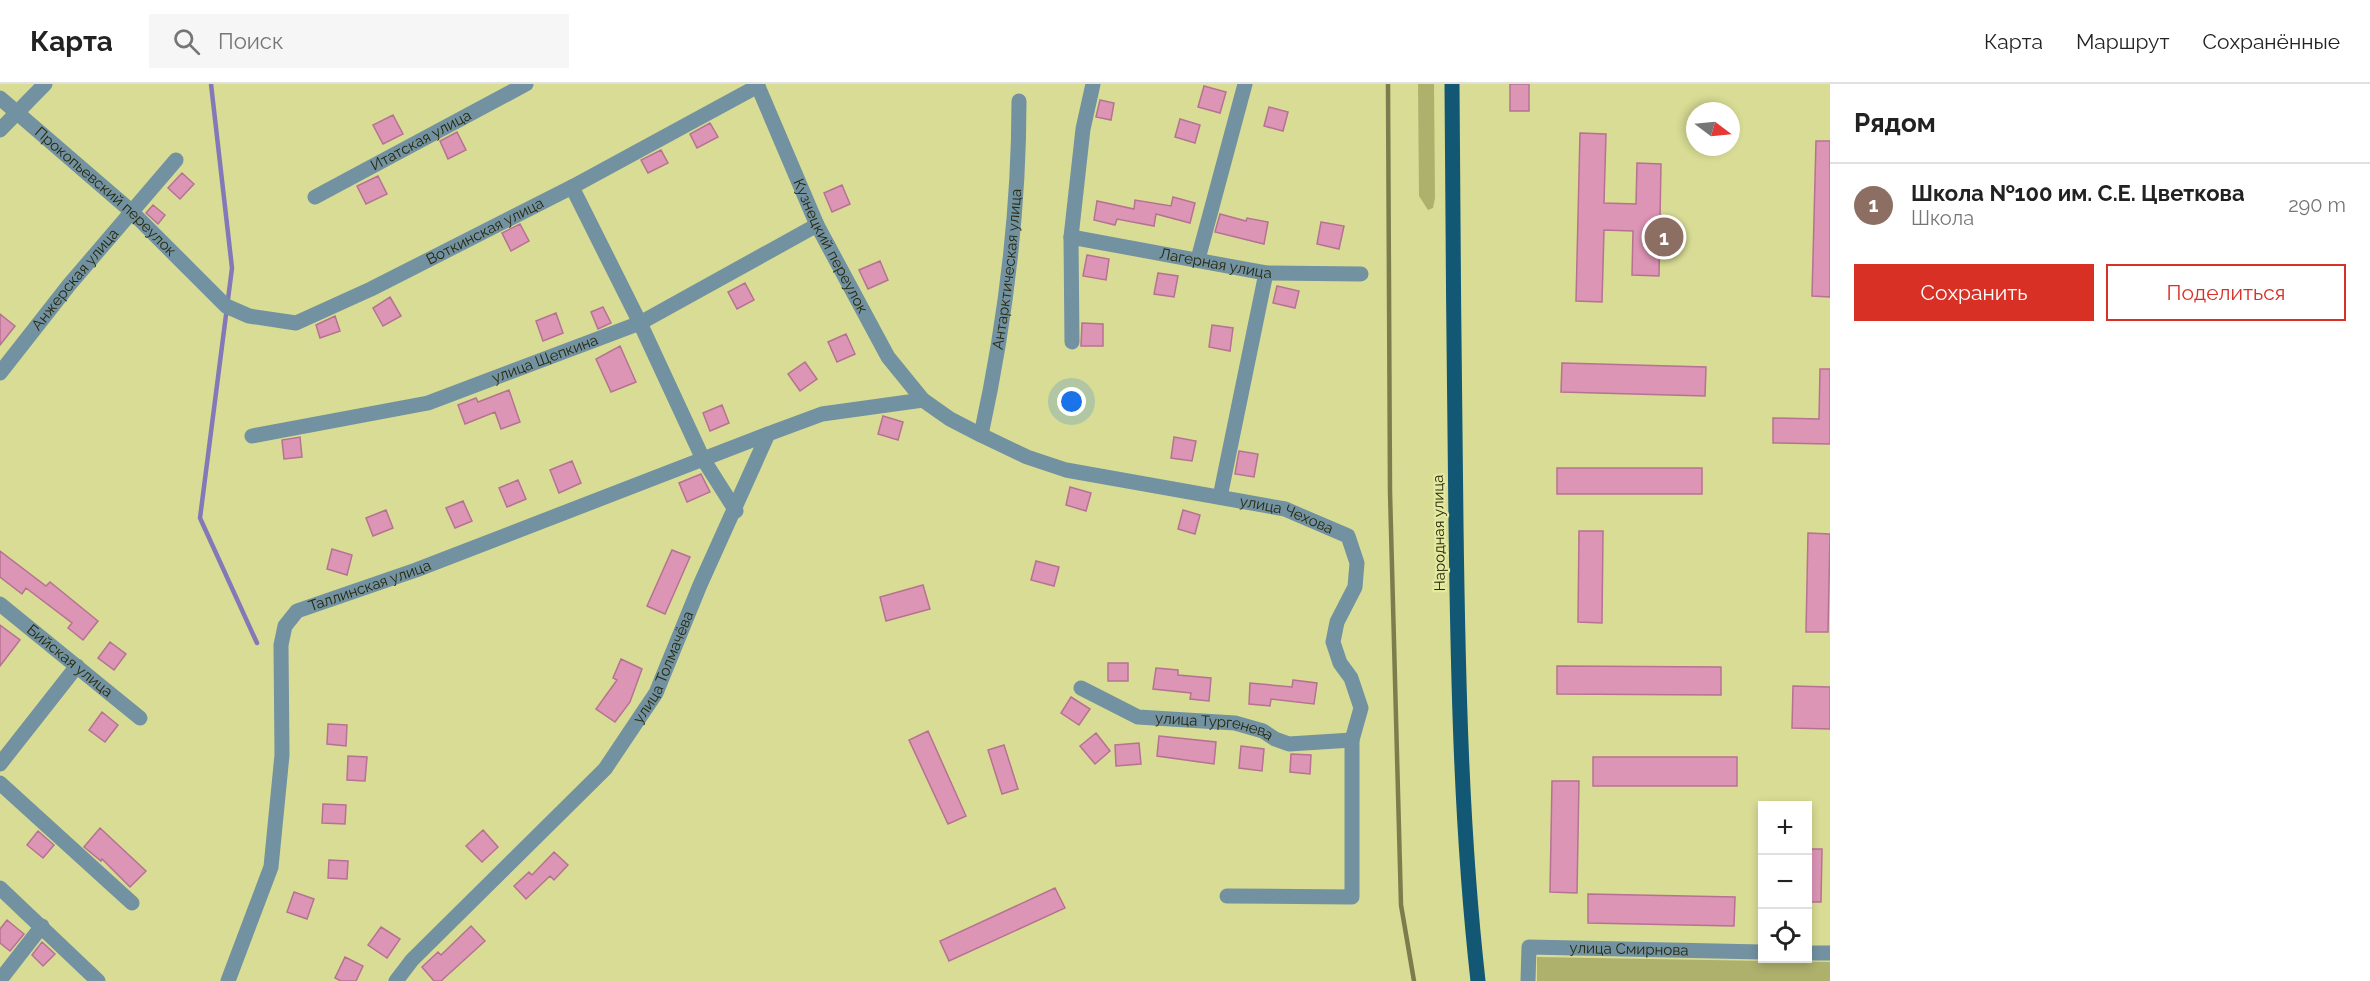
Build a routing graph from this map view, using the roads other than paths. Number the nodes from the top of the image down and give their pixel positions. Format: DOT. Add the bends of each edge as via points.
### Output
graph roads {
  1 [pos="45,84"];
  2 [pos="526,84"];
  3 [pos="1093,84"];
  4 [pos="1245,84"];
  5 [pos="1452,84"];
  6 [pos="757,85"];
  7 [pos="0,98"];
  8 [pos="1019,101"];
  9 [pos="16,114"];
  10 [pos="0,130"];
  11 [pos="176,160"];
  12 [pos="572,187"];
  13 [pos="315,197"];
  14 [pos="131,212"];
  15 [pos="817,225"];
  16 [pos="1071,237"];
  17 [pos="1198,260"];
  18 [pos="1266,273"];
  19 [pos="1361,274"];
  20 [pos="208,287"];
  21 [pos="640,323"];
  22 [pos="1072,342"];
  23 [pos="0,373"];
  24 [pos="923,400"];
  25 [pos="768,434"];
  26 [pos="981,435"];
  27 [pos="252,436"];
  28 [pos="703,459"];
  29 [pos="1220,497"];
  30 [pos="736,511"];
  31 [pos="0,604"];
  32 [pos="77,666"];
  33 [pos="1081,688"];
  34 [pos="140,718"];
  35 [pos="1352,740"];
  36 [pos="0,764"];
  37 [pos="0,783"];
  38 [pos="0,888"];
  39 [pos="1227,896"];
  40 [pos="132,903"];
  41 [pos="42,926"];
  42 [pos="1758,952"];
  43 [pos="1812,953"];
  44 [pos="1830,953"];
  45 [pos="0,980"];
  46 [pos="98,981"];
  47 [pos="228,981"];
  48 [pos="396,981"];
  49 [pos="1478,981"];
  50 [pos="1528,981"];
  1 -- 9 [label="street"];
  2 -- 13 [label="street, Итатская улица"];
  3 -- 16 [label="street" via="1083,129"];
  4 -- 17 [label="street"];
  5 -- 49 [label="main road, Народная улица" via="1463,798"];
  6 -- 12 [label="street, Воткинская улица"];
  6 -- 15 [label="street, Кузнецкий переулок"];
  7 -- 9 [label="street, Прокопьевский переулок"];
  8 -- 26 [label="street, Антарктическая улица" via="1019,165 1004,312"];
  9 -- 10 [label="street"];
  9 -- 14 [label="street, Прокопьевский переулок"];
  11 -- 14 [label="street, Анжерская улица"];
  12 -- 20 [label="street, Воткинская улица" via="296,323 230,309"];
  12 -- 21 [label="street"];
  14 -- 20 [label="street, Прокопьевский переулок"];
  14 -- 23 [label="street, Анжерская улица"];
  15 -- 21 [label="street, улица Щепкина"];
  15 -- 24 [label="street, Кузнецкий переулок" via="888,357"];
  16 -- 17 [label="street, Лагерная улица"];
  16 -- 22 [label="street"];
  17 -- 18 [label="street, Лагерная улица"];
  18 -- 19 [label="street, Лагерная улица"];
  18 -- 29 [label="street"];
  21 -- 27 [label="street, улица Щепкина" via="428,403"];
  21 -- 28 [label="street"];
  24 -- 25 [label="street" via="822,414"];
  24 -- 26 [label="street, улица Чехова"];
  25 -- 28 [label="street, Таллинская улица"];
  25 -- 30 [label="street, улица Толмачёва"];
  26 -- 29 [label="street, улица Чехова" via="1066,470"];
  28 -- 30 [label="street"];
  28 -- 47 [label="street, Таллинская улица" via="416,570 297,611 285,626 281,645 282,755 271,867"];
  29 -- 35 [label="street, улица Чехова" via="1285,509 1348,536 1357,563 1355,587 1337,622 1333,642 1340,663 1351,678 1360,708"];
  30 -- 48 [label="street, улица Толмачёва" via="700,585 656,693 605,769 411,960"];
  31 -- 32 [label="street, Бийская улица"];
  32 -- 34 [label="street, Бийская улица"];
  32 -- 36 [label="street"];
  33 -- 35 [label="street, улица Тургенева" via="1138,717 1235,723 1289,744"];
  35 -- 39 [label="street, улица Чехова" via="1352,897"];
  37 -- 40 [label="street"];
  38 -- 41 [label="street"];
  41 -- 45 [label="street"];
  41 -- 46 [label="street"];
  42 -- 50 [label="street, улица Смирнова" via="1529,947"];
  43 -- 44 [label="street"];
}
